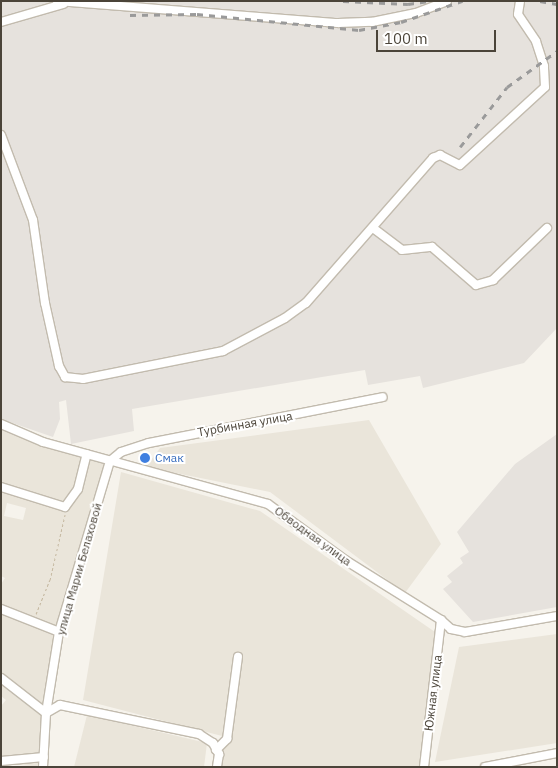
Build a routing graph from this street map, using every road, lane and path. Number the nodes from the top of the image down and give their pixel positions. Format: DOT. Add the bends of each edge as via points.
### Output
graph roads {
  1 [pos="447,1"];
  2 [pos="520,1"];
  3 [pos="60,3"];
  4 [pos="1,22"];
  5 [pos="1,136"];
  6 [pos="373,228"];
  7 [pos="547,228"];
  8 [pos="383,397"];
  9 [pos="1,424"];
  10 [pos="87,454"];
  11 [pos="110,461"];
  12 [pos="1,487"];
  13 [pos="65,507"];
  14 [pos="1,610"];
  15 [pos="557,616"];
  16 [pos="441,620"];
  17 [pos="32,623"];
  18 [pos="59,632"];
  19 [pos="238,658"];
  20 [pos="1,678"];
  21 [pos="46,713"];
  22 [pos="216,750"];
  23 [pos="557,753"];
  24 [pos="44,757"];
  25 [pos="1,761"];
  26 [pos="43,767"];
  27 [pos="217,767"];
  28 [pos="424,767"];
  29 [pos="485,767"];
  1 -- 3 [label="street" via="416,13 372,22 338,23"];
  2 -- 6 [label="street" via="518,14 536,41 544,66 545,87 460,165 440,155 433,158"];
  3 -- 4 [label="street"];
  5 -- 6 [label="street" via="33,220 45,304 59,366 65,377 83,379 223,351 306,303"];
  6 -- 7 [label="street" via="402,250 432,247 476,285 493,280"];
  8 -- 11 [label="street, Турбинная улица" via="148,443 121,452"];
  9 -- 10 [label="street, Обводная улица" via="43,442"];
  10 -- 11 [label="street, Обводная улица"];
  10 -- 13 [label="street" via="78,489"];
  11 -- 16 [label="street, Обводная улица" via="268,504 345,560"];
  11 -- 18 [label="street, улица Марии Белаховой"];
  12 -- 13 [label="street"];
  13 -- 17 [label="path" via="63,531 50,580"];
  14 -- 17 [label="street"];
  15 -- 16 [label="street, Обводная улица" via="465,632 451,629"];
  16 -- 28 [label="street, Южная улица"];
  17 -- 18 [label="street"];
  18 -- 21 [label="street, улица Марии Белаховой"];
  19 -- 22 [label="street" via="227,739"];
  20 -- 21 [label="street"];
  21 -- 22 [label="street" via="60,705 199,734 213,743"];
  21 -- 24 [label="street, улица Марии Белаховой"];
  22 -- 27 [label="street"];
  23 -- 29 [label="street"];
  24 -- 25 [label="street"];
  24 -- 26 [label="street, улица Марии Белаховой"];
}
